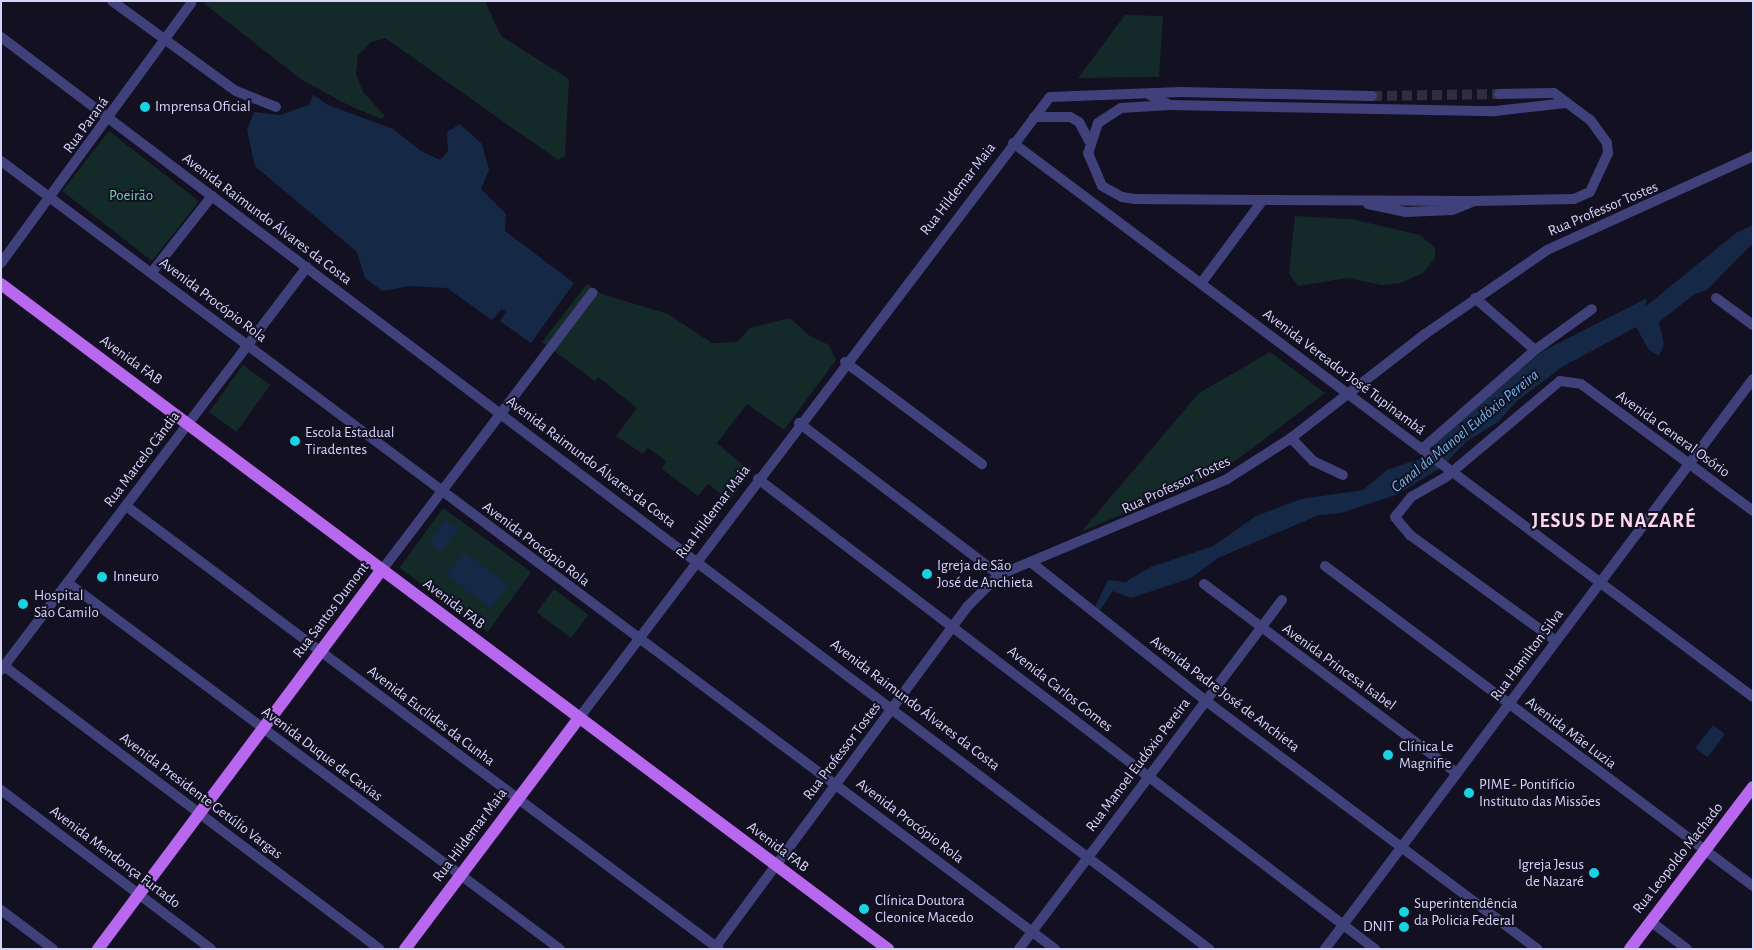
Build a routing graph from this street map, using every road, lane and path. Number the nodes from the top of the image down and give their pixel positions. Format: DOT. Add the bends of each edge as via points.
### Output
graph roads {
  1 [pos="112,1"];
  2 [pos="191,3"];
  3 [pos="1,38"];
  4 [pos="166,39"];
  5 [pos="1150,94"];
  6 [pos="1499,94"];
  7 [pos="1372,96"];
  8 [pos="1566,103"];
  9 [pos="1170,105"];
  10 [pos="276,107"];
  11 [pos="1034,117"];
  12 [pos="109,120"];
  13 [pos="1088,141"];
  14 [pos="1013,143"];
  15 [pos="1753,156"];
  16 [pos="1,161"];
  17 [pos="212,196"];
  18 [pos="50,198"];
  19 [pos="1263,200"];
  20 [pos="1,263"];
  21 [pos="307,267"];
  22 [pos="152,272"];
  23 [pos="1202,282"];
  24 [pos="1,284"];
  25 [pos="592,293"];
  26 [pos="1476,298"];
  27 [pos="1716,298"];
  28 [pos="1592,309"];
  29 [pos="1753,325"];
  30 [pos="248,345"];
  31 [pos="1535,350"];
  32 [pos="845,362"];
  33 [pos="1753,380"];
  34 [pos="1348,396"];
  35 [pos="500,412"];
  36 [pos="189,422"];
  37 [pos="799,423"];
  38 [pos="1291,438"];
  39 [pos="1424,450"];
  40 [pos="982,464"];
  41 [pos="1690,465"];
  42 [pos="1450,469"];
  43 [pos="1343,474"];
  44 [pos="758,479"];
  45 [pos="441,490"];
  46 [pos="126,506"];
  47 [pos="1753,511"];
  48 [pos="696,561"];
  49 [pos="1032,564"];
  50 [pos="1325,566"];
  51 [pos="382,570"];
  52 [pos="999,575"];
  53 [pos="1601,582"];
  54 [pos="68,583"];
  55 [pos="1204,584"];
  56 [pos="1282,600"];
  57 [pos="955,626"];
  58 [pos="1259,628"];
  59 [pos="637,639"];
  60 [pos="1556,641"];
  61 [pos="320,651"];
  62 [pos="3,668"];
  63 [pos="1753,697"];
  64 [pos="1206,701"];
  65 [pos="1508,704"];
  66 [pos="893,708"];
  67 [pos="579,718"];
  68 [pos="263,728"];
  69 [pos="1457,773"];
  70 [pos="1148,777"];
  71 [pos="836,784"];
  72 [pos="1753,787"];
  73 [pos="1,790"];
  74 [pos="518,800"];
  75 [pos="199,813"];
  76 [pos="1402,845"];
  77 [pos="1705,851"];
  78 [pos="1089,854"];
  79 [pos="774,865"];
  80 [pos="460,875"];
  81 [pos="1753,886"];
  82 [pos="140,895"];
  83 [pos="1,910"];
  84 [pos="1650,921"];
  85 [pos="1343,924"];
  86 [pos="1032,931"];
  87 [pos="717,948"];
  88 [pos="53,949"];
  89 [pos="98,949"];
  90 [pos="211,949"];
  91 [pos="379,949"];
  92 [pos="405,949"];
  93 [pos="560,949"];
  94 [pos="888,949"];
  95 [pos="1019,949"];
  96 [pos="1055,949"];
  97 [pos="1209,949"];
  98 [pos="1325,949"];
  99 [pos="1375,949"];
  100 [pos="1538,949"];
  101 [pos="1630,949"];
  102 [pos="1686,949"];
  1 -- 4 [label="street"];
  2 -- 4 [label="street, Rua Paraná"];
  3 -- 12 [label="street, Avenida Raimundo Álvares da Costa"];
  4 -- 10 [label="street" via="236,91"];
  4 -- 12 [label="street, Rua Paraná"];
  5 -- 7 [label="street"];
  5 -- 9 [label="street"];
  5 -- 11 [label="street, Rua Hildemar Maia" via="1050,97"];
  6 -- 8 [label="street" via="1554,93"];
  8 -- 9 [label="street" via="1496,111"];
  8 -- 19 [label="street" via="1590,120 1607,143 1604,170 1590,192 1574,198"];
  9 -- 13 [label="street" via="1113,112 1098,123"];
  11 -- 13 [label="street" via="1070,117 1079,122"];
  11 -- 14 [label="street, Rua Hildemar Maia"];
  12 -- 17 [label="street, Avenida Raimundo Álvares da Costa"];
  12 -- 18 [label="street, Rua Paraná"];
  13 -- 19 [label="street" via="1095,178 1122,197"];
  14 -- 23 [label="street, Avenida Vereador José Tupinambá"];
  14 -- 32 [label="street, Rua Hildemar Maia"];
  15 -- 26 [label="street, Rua Professor Tostes" via="1651,206 1566,239"];
  16 -- 18 [label="street, Avenida Procópio Rola"];
  17 -- 21 [label="street, Avenida Raimundo Álvares da Costa"];
  17 -- 22 [label="street"];
  18 -- 20 [label="street, Rua Paraná"];
  18 -- 22 [label="street, Avenida Procópio Rola"];
  19 -- 23 [label="street"];
  21 -- 30 [label="street, Rua Marcelo Cândia"];
  21 -- 35 [label="street, Avenida Raimundo Álvares da Costa"];
  22 -- 30 [label="street, Avenida Procópio Rola"];
  23 -- 34 [label="street, Avenida Vereador José Tupinambá"];
  24 -- 36 [label="main road, Avenida FAB"];
  25 -- 35 [label="street, Rua Santos Dumont"];
  26 -- 31 [label="street"];
  26 -- 34 [label="street, Rua Professor Tostes"];
  27 -- 29 [label="street"];
  28 -- 31 [label="street"];
  30 -- 36 [label="street, Rua Marcelo Cândia"];
  30 -- 45 [label="street, Avenida Procópio Rola"];
  31 -- 39 [label="street"];
  32 -- 37 [label="street, Rua Hildemar Maia"];
  32 -- 40 [label="street"];
  33 -- 41 [label="street, Rua Hamilton Silva"];
  34 -- 38 [label="street, Rua Professor Tostes"];
  34 -- 39 [label="street, Avenida Vereador José Tupinambá"];
  35 -- 45 [label="street, Rua Santos Dumont"];
  35 -- 48 [label="street, Avenida Raimundo Álvares da Costa"];
  36 -- 46 [label="street, Rua Marcelo Cândia"];
  36 -- 51 [label="main road, Avenida FAB"];
  37 -- 44 [label="street, Rua Hildemar Maia"];
  37 -- 52 [label="street"];
  38 -- 43 [label="street" via="1313,461"];
  38 -- 49 [label="street, Rua Professor Tostes" via="1200,493"];
  39 -- 42 [label="street, Avenida Vereador José Tupinambá"];
  41 -- 42 [label="street, Avenida General Osório" via="1576,381 1560,381"];
  41 -- 47 [label="street, Avenida General Osório"];
  41 -- 53 [label="street, Rua Hamilton Silva"];
  42 -- 53 [label="street, Avenida Vereador José Tupinambá"];
  42 -- 60 [label="street" via="1411,497 1396,514 1401,527"];
  44 -- 48 [label="street, Rua Hildemar Maia"];
  44 -- 57 [label="street, Avenida Carlos Gomes"];
  45 -- 51 [label="street, Rua Santos Dumont"];
  45 -- 59 [label="street, Avenida Procópio Rola"];
  46 -- 54 [label="street, Rua Marcelo Cândia"];
  46 -- 61 [label="street, Avenida Euclides da Cunha"];
  48 -- 59 [label="street, Rua Hildemar Maia"];
  48 -- 66 [label="street, Avenida Raimundo Álvares da Costa"];
  49 -- 52 [label="street, Rua Professor Tostes"];
  49 -- 64 [label="street, Avenida Padre José de Anchieta"];
  50 -- 65 [label="street, Avenida Mãe Luzia"];
  51 -- 61 [label="main road, Rua Santos Dumont"];
  51 -- 67 [label="main road, Avenida FAB"];
  52 -- 57 [label="street, Rua Professor Tostes"];
  53 -- 60 [label="street, Rua Hamilton Silva"];
  53 -- 63 [label="street, Avenida Vereador José Tupinambá"];
  54 -- 62 [label="street, Rua Marcelo Cândia"];
  54 -- 68 [label="street, Avenida Duque de Caxias"];
  55 -- 58 [label="street, Avenida Princesa Isabel"];
  56 -- 58 [label="street, Rua Manoel Eudóxio Pereira"];
  57 -- 66 [label="street, Rua Professor Tostes"];
  57 -- 70 [label="street, Avenida Carlos Gomes"];
  58 -- 64 [label="street, Rua Manoel Eudóxio Pereira"];
  58 -- 69 [label="street, Avenida Princesa Isabel"];
  59 -- 67 [label="street, Rua Hildemar Maia"];
  59 -- 71 [label="street, Avenida Procópio Rola"];
  60 -- 65 [label="street, Rua Hamilton Silva"];
  61 -- 68 [label="main road, Rua Santos Dumont"];
  61 -- 74 [label="street, Avenida Euclides da Cunha"];
  62 -- 75 [label="street, Avenida Presidente Getúlio Vargas"];
  64 -- 70 [label="street, Rua Manoel Eudóxio Pereira"];
  64 -- 76 [label="street, Avenida Padre José de Anchieta"];
  65 -- 69 [label="street, Rua Hamilton Silva"];
  65 -- 77 [label="street, Avenida Mãe Luzia"];
  66 -- 71 [label="street, Rua Professor Tostes"];
  66 -- 78 [label="street, Avenida Raimundo Álvares da Costa"];
  67 -- 74 [label="main road, Rua Hildemar Maia"];
  67 -- 79 [label="main road, Avenida FAB"];
  68 -- 75 [label="main road, Rua Santos Dumont"];
  68 -- 80 [label="street, Avenida Duque de Caxias"];
  69 -- 76 [label="street, Rua Hamilton Silva"];
  70 -- 78 [label="street, Rua Manoel Eudóxio Pereira"];
  70 -- 85 [label="street, Avenida Carlos Gomes"];
  71 -- 79 [label="street, Rua Professor Tostes"];
  71 -- 86 [label="street, Avenida Procópio Rola"];
  72 -- 77 [label="main road, Rua Leopoldo Machado"];
  73 -- 82 [label="street, Avenida Mendonça Furtado"];
  74 -- 80 [label="main road, Rua Hildemar Maia"];
  74 -- 87 [label="street, Avenida Euclides da Cunha"];
  75 -- 82 [label="main road, Rua Santos Dumont"];
  75 -- 91 [label="street, Avenida Presidente Getúlio Vargas"];
  76 -- 85 [label="street, Rua Hamilton Silva"];
  76 -- 100 [label="street, Avenida Padre José de Anchieta"];
  77 -- 81 [label="street, Avenida Mãe Luzia"];
  77 -- 84 [label="main road, Rua Leopoldo Machado"];
  78 -- 86 [label="street, Rua Manoel Eudóxio Pereira"];
  78 -- 97 [label="street, Avenida Raimundo Álvares da Costa"];
  79 -- 87 [label="street, Rua Professor Tostes"];
  79 -- 94 [label="main road, Avenida FAB"];
  80 -- 92 [label="main road, Rua Hildemar Maia"];
  80 -- 93 [label="street, Avenida Duque de Caxias"];
  82 -- 89 [label="main road, Rua Santos Dumont"];
  82 -- 90 [label="street, Avenida Mendonça Furtado"];
  83 -- 88 [label="street"];
  84 -- 101 [label="main road, Rua Leopoldo Machado"];
  84 -- 102 [label="street"];
  85 -- 98 [label="street, Rua Hamilton Silva"];
  85 -- 99 [label="street, Avenida Carlos Gomes"];
  86 -- 95 [label="street, Rua Manoel Eudóxio Pereira"];
  86 -- 96 [label="street, Avenida Procópio Rola"];
}
